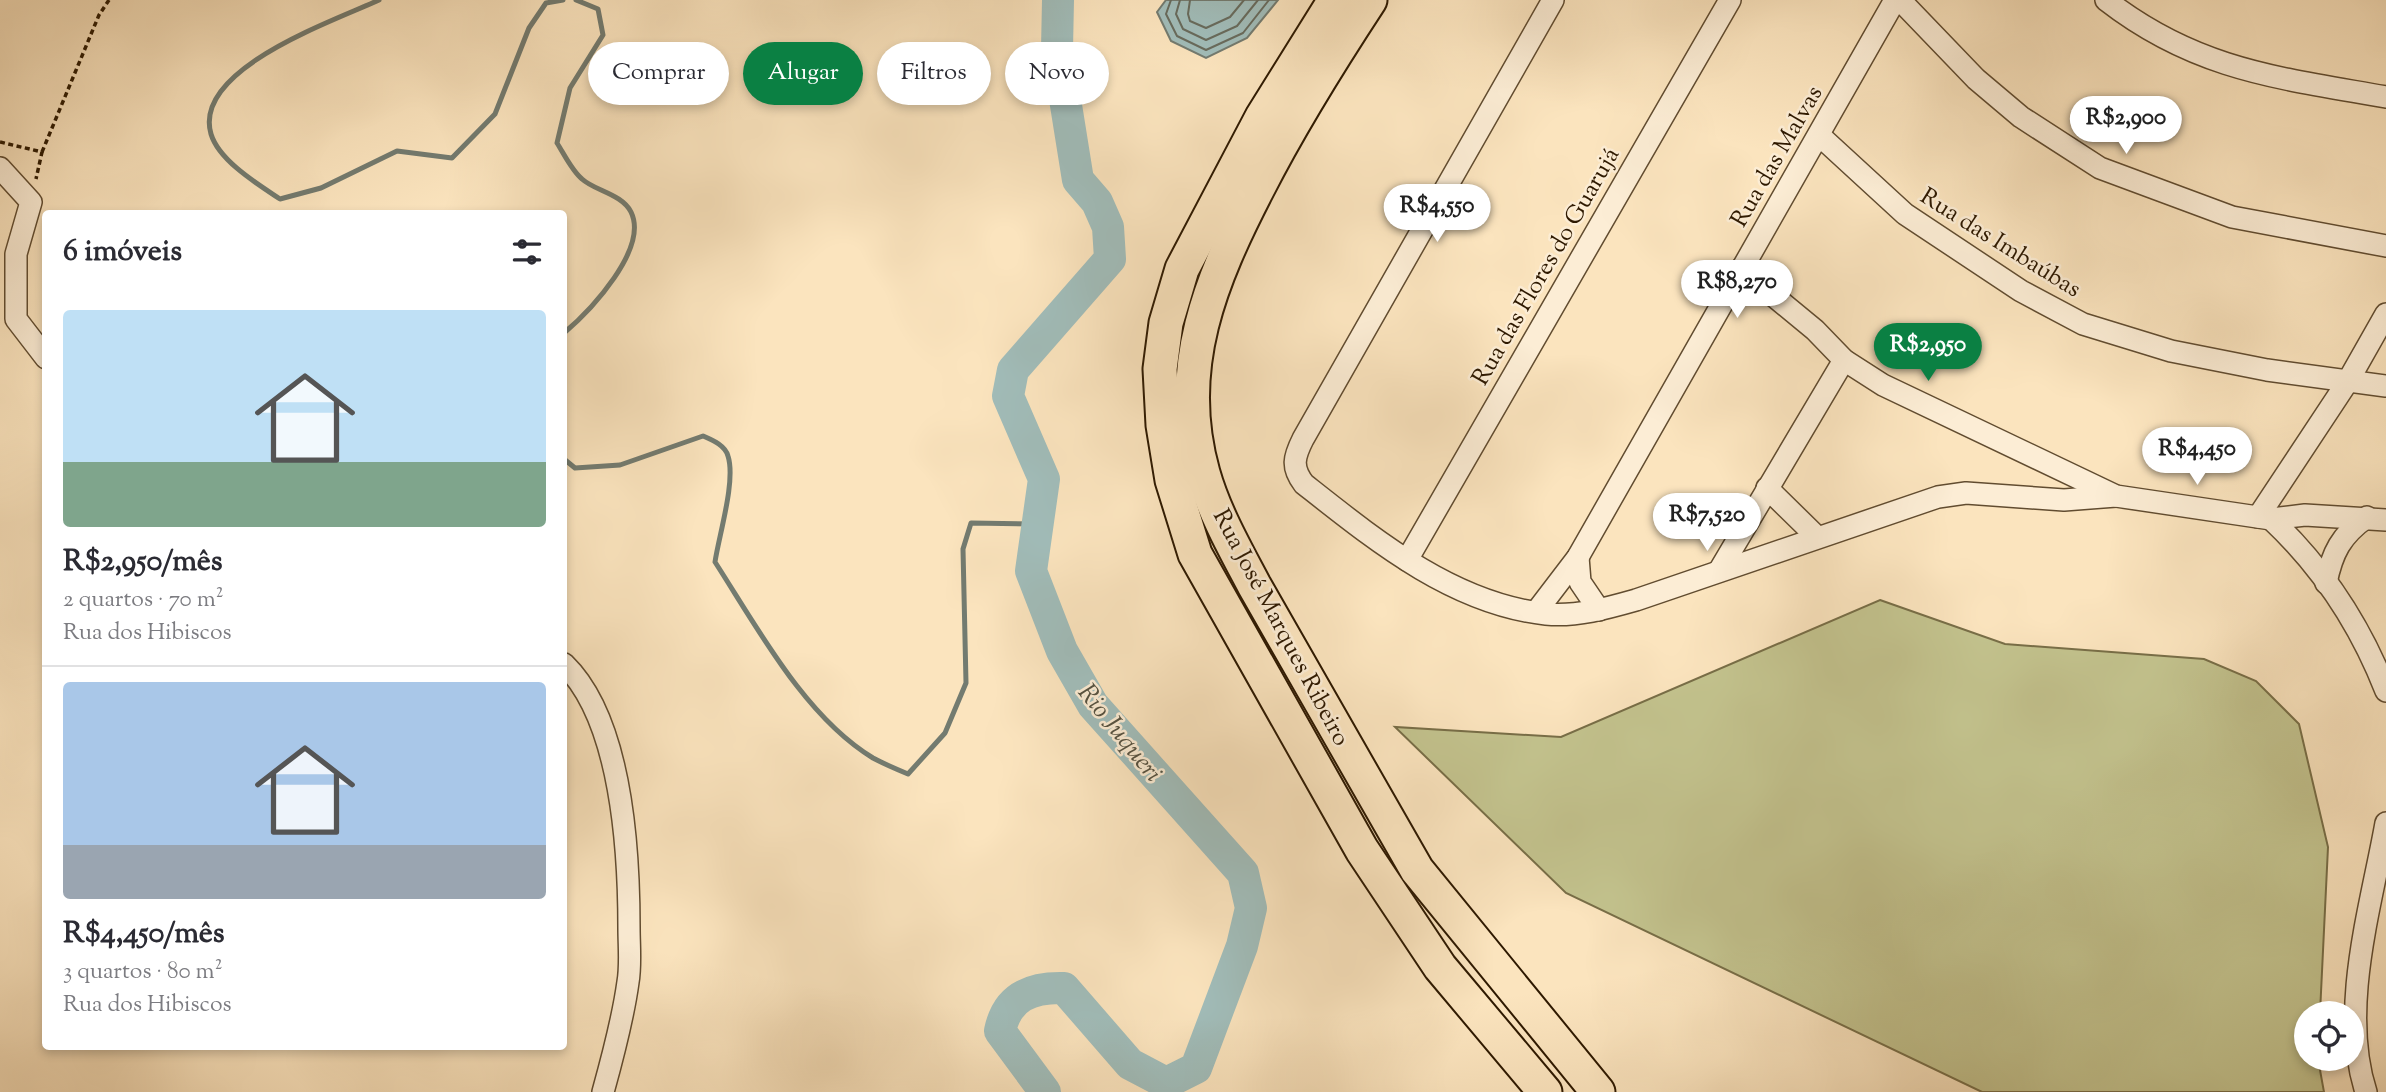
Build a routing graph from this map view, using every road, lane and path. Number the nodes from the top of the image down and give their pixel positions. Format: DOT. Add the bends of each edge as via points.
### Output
graph roads {
  1 [pos="109,0"];
  2 [pos="1335,0"];
  3 [pos="1370,0"];
  4 [pos="1553,0"];
  5 [pos="1730,0"];
  6 [pos="1895,0"];
  7 [pos="1900,0"];
  8 [pos="2106,0"];
  9 [pos="2386,97"];
  10 [pos="1819,135"];
  11 [pos="0,142"];
  12 [pos="41,152"];
  13 [pos="0,168"];
  14 [pos="31,202"];
  15 [pos="2386,246"];
  16 [pos="1741,270"];
  17 [pos="2386,314"];
  18 [pos="42,353"];
  19 [pos="1844,360"];
  20 [pos="2348,381"];
  21 [pos="2386,387"];
  22 [pos="1767,488"];
  23 [pos="2116,496"];
  24 [pos="2265,518"];
  25 [pos="2376,518"];
  26 [pos="1817,537"];
  27 [pos="1578,557"];
  28 [pos="1407,560"];
  29 [pos="1719,571"];
  30 [pos="2326,583"];
  31 [pos="1600,610"];
  32 [pos="1536,612"];
  33 [pos="567,668"];
  34 [pos="2386,691"];
  35 [pos="2386,823"];
  36 [pos="603,1092"];
  37 [pos="1545,1092"];
  38 [pos="1598,1092"];
  39 [pos="2366,1092"];
  1 -- 12 [label="path"];
  2 -- 37 [label="main road, Rua José Marques Ribeiro" via="1262,117 1178,279 1160,369 1172,480 1195,554 1362,850 1440,967"];
  3 -- 38 [label="main road, Rua José Marques Ribeiro" via="1287,131 1213,281 1193,371 1203,472 1254,585 1417,870"];
  4 -- 28 [label="street" via="1295,456 1294,469 1304,484"];
  5 -- 28 [label="street, Rua das Flores do Guarujá"];
  6 -- 10 [label="street, Rua das Malvas"];
  7 -- 15 [label="street" via="1976,79 2021,117 2100,168 2232,217"];
  8 -- 9 [label="street" via="2172,43 2229,66 2285,81"];
  10 -- 16 [label="street, Rua das Malvas"];
  10 -- 20 [label="street, Rua das Imbaúbas" via="1905,214 2021,291 2083,324 2171,351"];
  11 -- 12 [label="path"];
  12 -- 14 [label="path"];
  13 -- 14 [label="street"];
  14 -- 18 [label="street" via="16,254 16,319"];
  16 -- 19 [label="street" via="1815,330"];
  16 -- 27 [label="street, Rua das Malvas"];
  17 -- 20 [label="street"];
  19 -- 22 [label="street"];
  19 -- 23 [label="street" via="1883,385"];
  20 -- 21 [label="street, Rua das Imbaúbas"];
  20 -- 24 [label="street"];
  22 -- 26 [label="street"];
  22 -- 29 [label="street"];
  23 -- 24 [label="street"];
  23 -- 26 [label="street" via="2064,500 1966,493 1918,502"];
  24 -- 25 [label="street"];
  24 -- 30 [label="street"];
  25 -- 30 [label="street" via="2347,532 2336,547"];
  26 -- 29 [label="street"];
  27 -- 31 [label="street" via="1580,582"];
  27 -- 32 [label="street, Rua das Malvas"];
  28 -- 32 [label="street" via="1460,590"];
  29 -- 31 [label="street"];
  30 -- 34 [label="street" via="2367,643"];
  31 -- 32 [label="street"];
  33 -- 36 [label="street" via="599,717 629,859 629,980"];
  35 -- 39 [label="street" via="2354,1014 2356,1051"];
}
